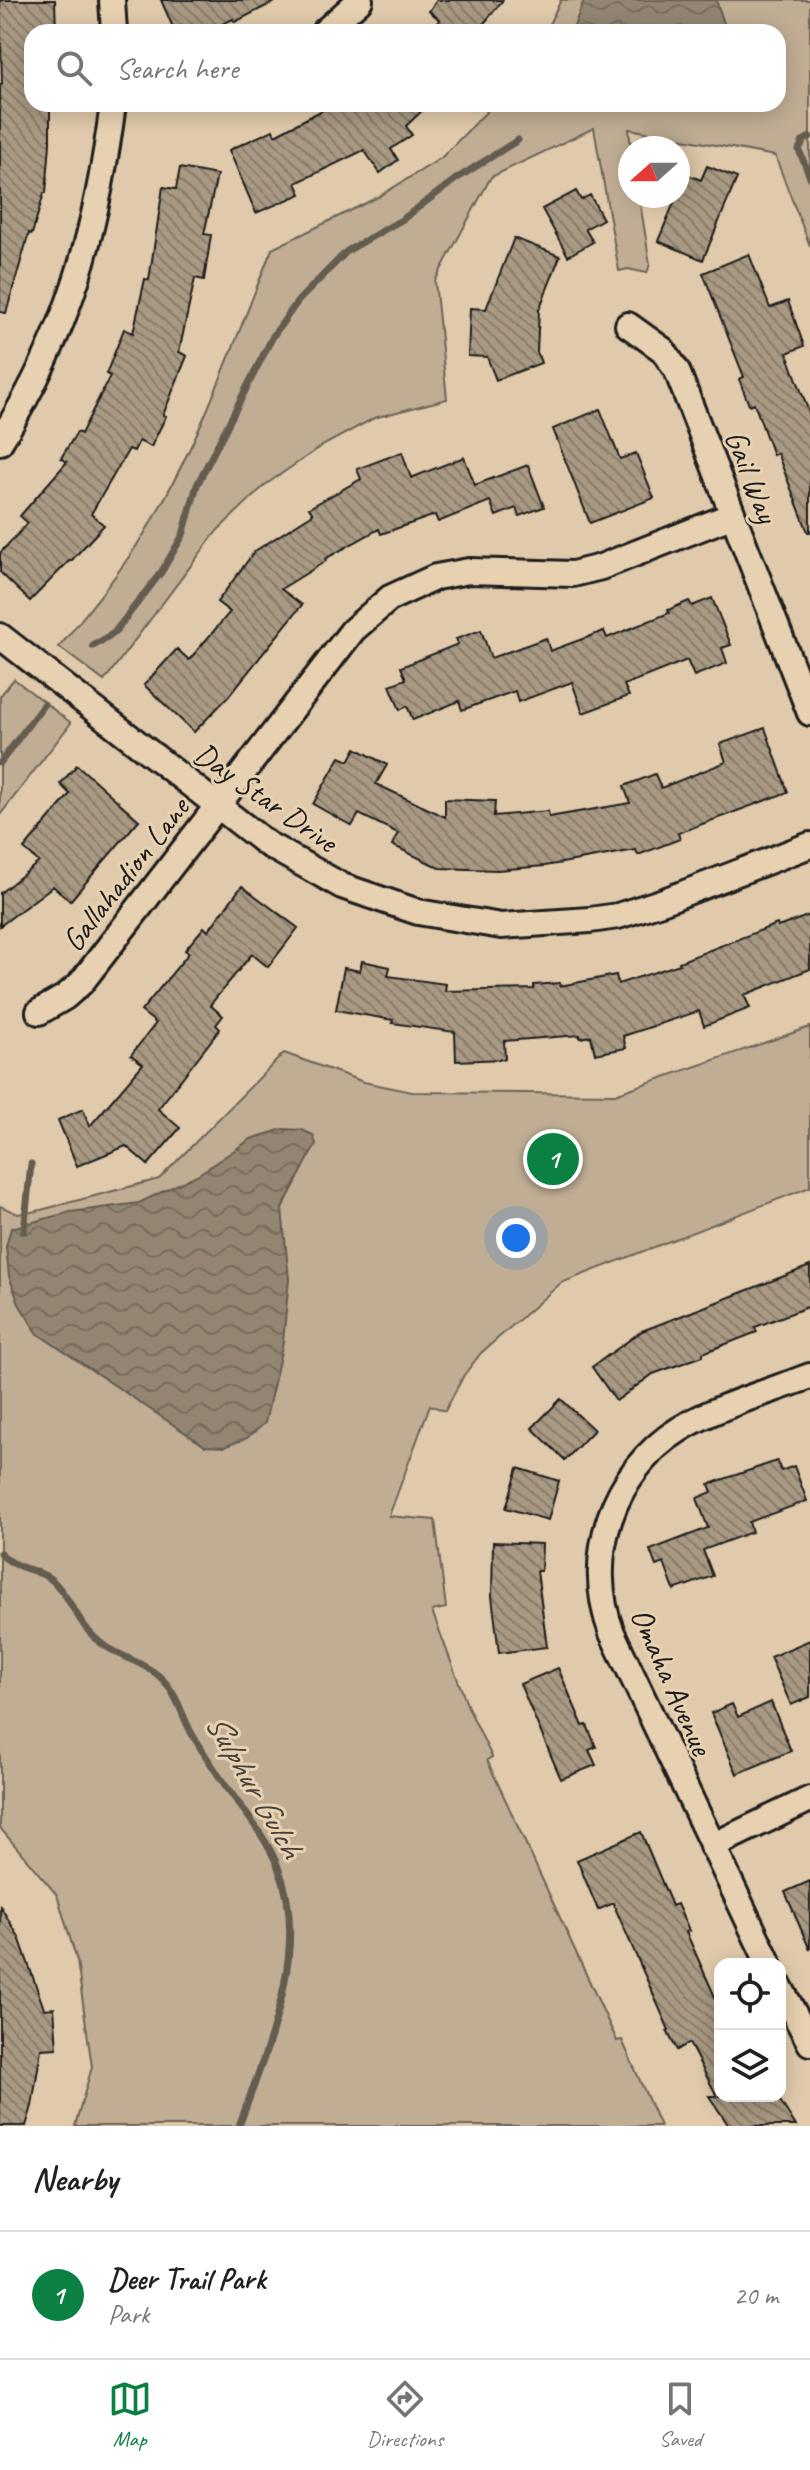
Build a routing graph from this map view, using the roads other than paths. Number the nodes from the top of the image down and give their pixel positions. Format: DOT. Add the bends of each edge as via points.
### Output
graph roads {
  1 [pos="112,0"];
  2 [pos="360,0"];
  3 [pos="114,24"];
  4 [pos="333,24"];
  5 [pos="112,112"];
  6 [pos="628,325"];
  7 [pos="0,442"];
  8 [pos="733,515"];
  9 [pos="0,636"];
  10 [pos="810,713"];
  11 [pos="218,807"];
  12 [pos="810,845"];
  13 [pos="39,1012"];
  14 [pos="810,1376"];
  15 [pos="810,1799"];
  16 [pos="712,1846"];
  17 [pos="766,1958"];
  18 [pos="786,1998"];
  19 [pos="810,2043"];
  1 -- 3 [label="street"];
  2 -- 4 [label="street"];
  5 -- 7 [label="street" via="95,216 73,296 30,392"];
  6 -- 8 [label="street, Gail Way" via="663,350 677,371"];
  8 -- 10 [label="street, Gail Way"];
  8 -- 11 [label="street, Gallahadion Lane" via="587,571 451,573 398,594 353,630"];
  9 -- 11 [label="street, Day Star Drive"];
  11 -- 12 [label="street, Day Star Drive" via="303,866 360,894 418,912 501,926 618,916"];
  11 -- 13 [label="street, Gallahadion Lane" via="81,983"];
  14 -- 16 [label="street, Omaha Avenue" via="674,1433 625,1486 603,1541 601,1587 609,1625"];
  15 -- 16 [label="street"];
  16 -- 17 [label="street, Omaha Avenue"];
  18 -- 19 [label="street"];
}
